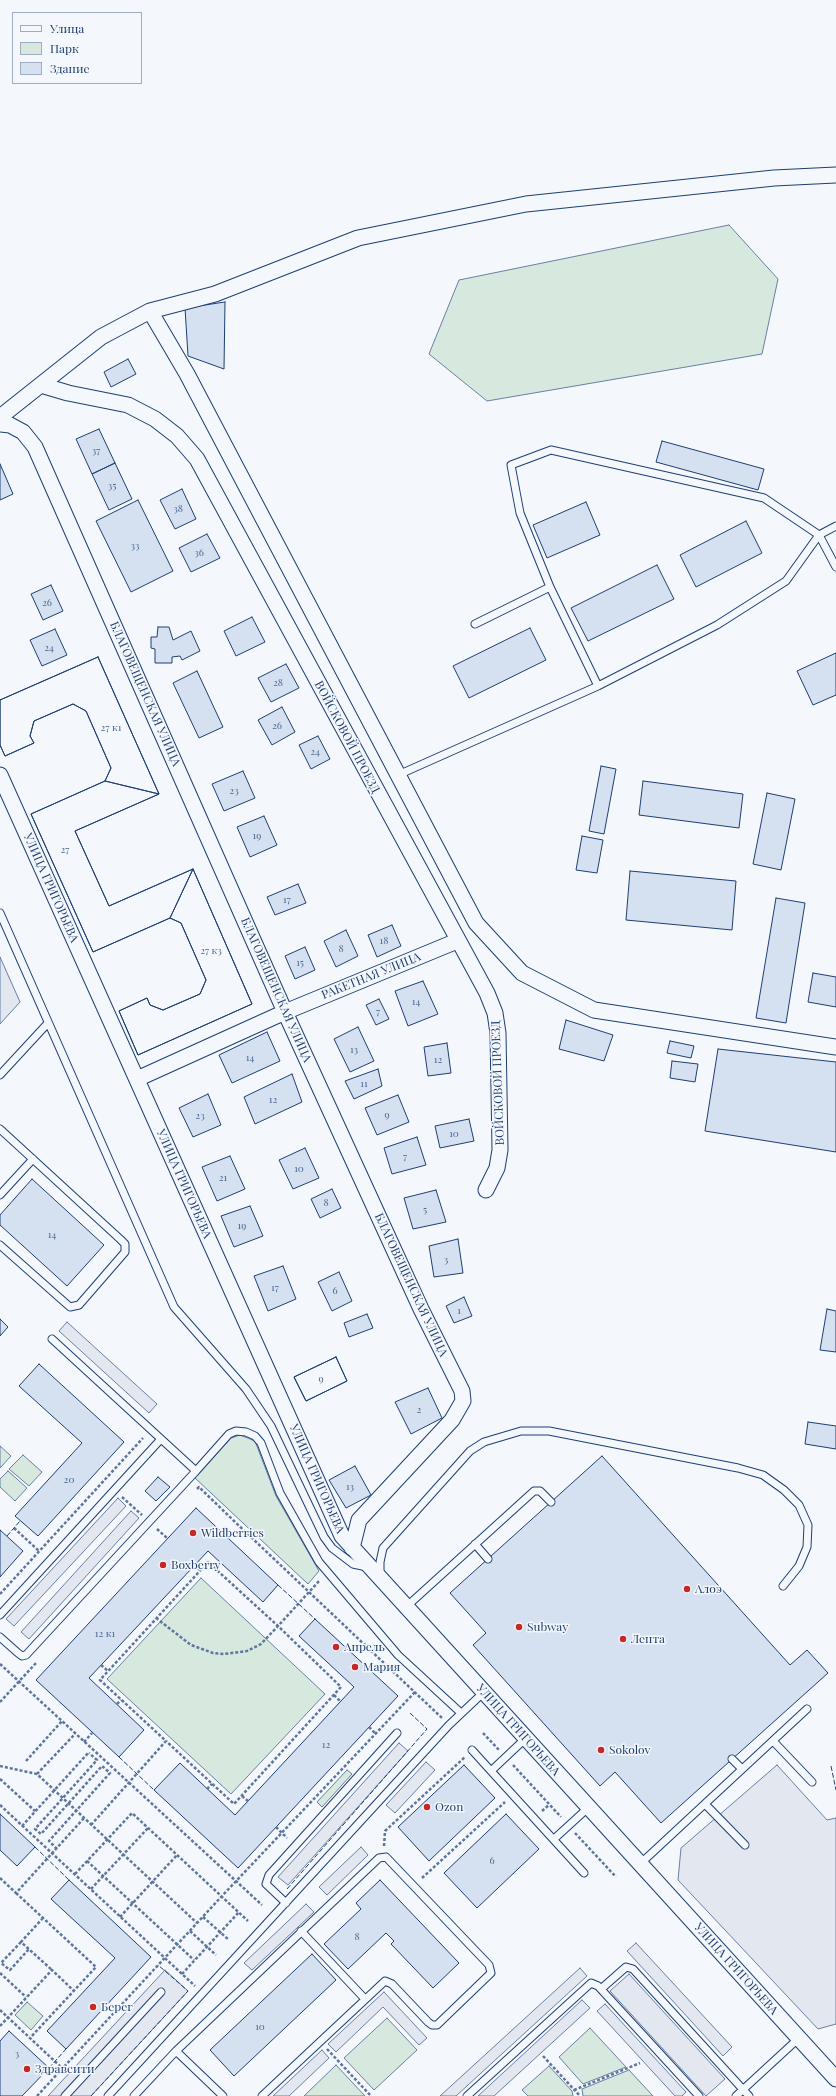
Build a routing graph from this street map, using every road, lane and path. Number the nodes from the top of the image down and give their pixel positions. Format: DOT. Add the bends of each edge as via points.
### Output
graph roads {
  1 [pos="836,175"];
  2 [pos="150,311"];
  3 [pos="41,385"];
  4 [pos="0,417"];
  5 [pos="0,424"];
  6 [pos="836,526"];
  7 [pos="819,536"];
  8 [pos="836,567"];
  9 [pos="550,587"];
  10 [pos="475,624"];
  11 [pos="598,686"];
  12 [pos="0,775"];
  13 [pos="397,775"];
  14 [pos="0,913"];
  15 [pos="457,941"];
  16 [pos="285,1012"];
  17 [pos="48,1023"];
  18 [pos="836,1047"];
  19 [pos="0,1075"];
  20 [pos="137,1078"];
  21 [pos="0,1128"];
  22 [pos="33,1159"];
  23 [pos="486,1190"];
  24 [pos="0,1195"];
  25 [pos="0,1245"];
  26 [pos="52,1339"];
  27 [pos="144,1437"];
  28 [pos="161,1439"];
  29 [pos="196,1471"];
  30 [pos="104,1480"];
  31 [pos="114,1490"];
  32 [pos="194,1493"];
  33 [pos="551,1502"];
  34 [pos="149,1522"];
  35 [pos="164,1525"];
  36 [pos="14,1528"];
  37 [pos="159,1531"];
  38 [pos="153,1536"];
  39 [pos="167,1538"];
  40 [pos="475,1544"];
  41 [pos="352,1548"];
  42 [pos="39,1551"];
  43 [pos="488,1559"];
  44 [pos="194,1565"];
  45 [pos="200,1570"];
  46 [pos="327,1572"];
  47 [pos="376,1574"];
  48 [pos="783,1586"];
  49 [pos="309,1591"];
  50 [pos="0,1594"];
  51 [pos="406,1607"];
  52 [pos="0,1615"];
  53 [pos="156,1618"];
  54 [pos="278,1626"];
  55 [pos="0,1637"];
  56 [pos="41,1658"];
  57 [pos="0,1664"];
  58 [pos="101,1665"];
  59 [pos="108,1671"];
  60 [pos="19,1682"];
  61 [pos="415,1692"];
  62 [pos="484,1692"];
  63 [pos="334,1695"];
  64 [pos="121,1700"];
  65 [pos="0,1702"];
  66 [pos="340,1702"];
  67 [pos="117,1704"];
  68 [pos="807,1709"];
  69 [pos="461,1713"];
  70 [pos="62,1721"];
  71 [pos="449,1725"];
  72 [pos="92,1732"];
  73 [pos="397,1733"];
  74 [pos="483,1733"];
  75 [pos="75,1734"];
  76 [pos="526,1738"];
  77 [pos="166,1741"];
  78 [pos="773,1741"];
  79 [pos="84,1742"];
  80 [pos="92,1749"];
  81 [pos="472,1750"];
  82 [pos="89,1753"];
  83 [pos="506,1757"];
  84 [pos="732,1759"];
  85 [pos="26,1761"];
  86 [pos="0,1766"];
  87 [pos="742,1769"];
  88 [pos="491,1771"];
  89 [pos="37,1774"];
  90 [pos="0,1779"];
  91 [pos="812,1782"];
  92 [pos="128,1783"];
  93 [pos="212,1784"];
  94 [pos="208,1789"];
  95 [pos="55,1790"];
  96 [pos="513,1794"];
  97 [pos="242,1796"];
  98 [pos="63,1798"];
  99 [pos="248,1801"];
  100 [pos="68,1803"];
  101 [pos="705,1804"];
  102 [pos="0,1805"];
  103 [pos="588,1807"];
  104 [pos="36,1811"];
  105 [pos="76,1811"];
  106 [pos="84,1818"];
  107 [pos="91,1825"];
  108 [pos="568,1825"];
  109 [pos="22,1826"];
  110 [pos="276,1827"];
  111 [pos="148,1828"];
  112 [pos="282,1833"];
  113 [pos="554,1839"];
  114 [pos="107,1840"];
  115 [pos="745,1845"];
  116 [pos="296,1846"];
  117 [pos="57,1848"];
  118 [pos="52,1854"];
  119 [pos="123,1854"];
  120 [pos="177,1855"];
  121 [pos="382,1856"];
  122 [pos="88,1861"];
  123 [pos="640,1864"];
  124 [pos="584,1873"];
  125 [pos="75,1874"];
  126 [pos="425,1875"];
  127 [pos="104,1876"];
  128 [pos="616,1877"];
  129 [pos="0,1878"];
  130 [pos="236,1881"];
  131 [pos="153,1882"];
  132 [pos="91,1889"];
  133 [pos="16,1893"];
  134 [pos="222,1896"];
  135 [pos="133,1903"];
  136 [pos="286,1903"];
  137 [pos="262,1905"];
  138 [pos="239,1912"];
  139 [pos="203,1916"];
  140 [pos="120,1917"];
  141 [pos="43,1918"];
  142 [pos="248,1921"];
  143 [pos="197,1923"];
  144 [pos="190,1930"];
  145 [pos="301,1931"];
  146 [pos="220,1932"];
  147 [pos="229,1940"];
  148 [pos="21,1942"];
  149 [pos="177,1944"];
  150 [pos="207,1946"];
  151 [pos="29,1949"];
  152 [pos="216,1955"];
  153 [pos="165,1958"];
  154 [pos="194,1960"];
  155 [pos="52,1970"];
  156 [pos="0,1974"];
  157 [pos="182,1974"];
  158 [pos="601,1989"];
  159 [pos="74,1991"];
  160 [pos="161,1992"];
  161 [pos="203,1993"];
  162 [pos="26,1997"];
  163 [pos="365,1999"];
  164 [pos="0,2010"];
  165 [pos="8,2017"];
  166 [pos="0,2026"];
  167 [pos="30,2038"];
  168 [pos="799,2038"];
  169 [pos="320,2042"];
  170 [pos="176,2051"];
  171 [pos="543,2056"];
  172 [pos="640,2063"];
  173 [pos="62,2068"];
  174 [pos="836,2079"];
  175 [pos="574,2090"];
  176 [pos="743,2090"];
  177 [pos="37,2096"];
  178 [pos="65,2096"];
  179 [pos="108,2096"];
  180 [pos="134,2096"];
  181 [pos="223,2096"];
  182 [pos="262,2096"];
  183 [pos="371,2096"];
  184 [pos="466,2096"];
  185 [pos="580,2096"];
  186 [pos="699,2096"];
  187 [pos="736,2096"];
  188 [pos="749,2096"];
  1 -- 2 [label="street" via="774,178 511,207 358,238 215,294"];
  2 -- 3 [label="street" via="100,337"];
  2 -- 13 [label="street" via="187,374"];
  3 -- 4 [label="street"];
  3 -- 15 [label="street, ВОЙСКОВОЙ ПРОЕЗД" via="128,405 155,419 177,436 197,459"];
  5 -- 16 [label="street, БЛАГОВЕЩЕНСКАЯ УЛИЦА" via="10,425 23,432 35,447"];
  6 -- 7 [label="lane"];
  7 -- 8 [label="lane"];
  7 -- 9 [label="lane" via="764,498 551,450 511,465 520,513"];
  7 -- 11 [label="lane" via="786,582 717,625"];
  9 -- 10 [label="lane"];
  9 -- 11 [label="lane"];
  11 -- 13 [label="lane"];
  12 -- 20 [label="street, УЛИЦА ГРИГОРЬЕВА"];
  13 -- 18 [label="street" via="476,923 522,973 594,1010"];
  14 -- 17 [label="lane"];
  15 -- 16 [label="street, РАКЕТНАЯ УЛИЦА"];
  15 -- 23 [label="street, ВОЙСКОВОЙ ПРОЕЗД" via="487,993 496,1020 500,1150 497,1168"];
  16 -- 20 [label="street, РАКЕТНАЯ УЛИЦА"];
  16 -- 41 [label="street, БЛАГОВЕЩЕНСКАЯ УЛИЦА" via="421,1309 462,1390 462,1402 452,1420 359,1520"];
  17 -- 19 [label="lane"];
  17 -- 47 [label="lane" via="174,1307 246,1389 271,1426 324,1537 332,1548 353,1564"];
  20 -- 41 [label="street, УЛИЦА ГРИГОРЬЕВА" via="342,1536"];
  21 -- 22 [label="lane"];
  22 -- 24 [label="lane"];
  22 -- 25 [label="lane" via="125,1244 125,1252 78,1305 70,1307"];
  26 -- 28 [label="lane"];
  27 -- 30 [label="path"];
  28 -- 29 [label="lane"];
  28 -- 31 [label="lane"];
  29 -- 34 [label="lane"];
  29 -- 46 [label="lane" via="229,1434 236,1431 255,1436 261,1443 280,1493"];
  30 -- 31 [label="path"];
  30 -- 42 [label="path"];
  31 -- 34 [label="path"];
  31 -- 52 [label="lane"];
  32 -- 49 [label="path" via="198,1487"];
  33 -- 40 [label="lane" via="540,1490 534,1491"];
  34 -- 37 [label="path"];
  34 -- 55 [label="lane" via="26,1655 22,1656"];
  35 -- 37 [label="path"];
  36 -- 42 [label="path"];
  37 -- 38 [label="path"];
  37 -- 39 [label="path"];
  40 -- 43 [label="lane"];
  40 -- 51 [label="lane"];
  41 -- 47 [label="street, УЛИЦА ГРИГОРЬЕВА"];
  42 -- 50 [label="path"];
  44 -- 45 [label="path"];
  45 -- 53 [label="path"];
  45 -- 54 [label="path" via="208,1562"];
  46 -- 49 [label="path"];
  46 -- 69 [label="lane" via="398,1654"];
  47 -- 48 [label="lane" via="383,1548 470,1451 497,1437 528,1431 556,1433 763,1475 799,1505 808,1525 807,1547 799,1566"];
  47 -- 51 [label="street, УЛИЦА ГРИГОРЬЕВА"];
  49 -- 54 [label="path"];
  49 -- 61 [label="path"];
  51 -- 62 [label="street, УЛИЦА ГРИГОРЬЕВА"];
  53 -- 54 [label="path" via="190,1644 213,1653 224,1654 247,1651 261,1644"];
  53 -- 59 [label="path"];
  54 -- 63 [label="path" via="341,1687"];
  56 -- 60 [label="path"];
  57 -- 60 [label="path"];
  58 -- 59 [label="path"];
  59 -- 64 [label="path" via="100,1680"];
  60 -- 65 [label="path"];
  60 -- 70 [label="path"];
  61 -- 71 [label="path"];
  61 -- 112 [label="path"];
  62 -- 69 [label="lane"];
  62 -- 76 [label="street, УЛИЦА ГРИГОРЬЕВА"];
  63 -- 66 [label="path"];
  63 -- 97 [label="path"];
  64 -- 67 [label="path"];
  64 -- 77 [label="path"];
  68 -- 78 [label="lane"];
  69 -- 71 [label="lane"];
  70 -- 75 [label="path"];
  70 -- 85 [label="path"];
  71 -- 136 [label="lane"];
  72 -- 79 [label="path"];
  73 -- 116 [label="lane"];
  74 -- 83 [label="path"];
  75 -- 79 [label="path"];
  75 -- 89 [label="path"];
  76 -- 83 [label="lane"];
  76 -- 103 [label="street, УЛИЦА ГРИГОРЬЕВА"];
  77 -- 92 [label="path"];
  77 -- 93 [label="path"];
  78 -- 87 [label="lane"];
  78 -- 91 [label="lane"];
  79 -- 80 [label="path"];
  80 -- 82 [label="path"];
  80 -- 92 [label="path"];
  81 -- 88 [label="lane"];
  81 -- 121 [label="path" via="385,1832"];
  82 -- 95 [label="path"];
  82 -- 98 [label="path" via="97,1760"];
  83 -- 88 [label="lane"];
  83 -- 108 [label="path"];
  84 -- 87 [label="lane"];
  86 -- 89 [label="path"];
  87 -- 101 [label="lane"];
  88 -- 96 [label="lane"];
  89 -- 95 [label="path"];
  90 -- 104 [label="path"];
  92 -- 107 [label="path"];
  92 -- 130 [label="path"];
  93 -- 94 [label="path"];
  93 -- 97 [label="path" via="234,1804"];
  95 -- 98 [label="path"];
  95 -- 104 [label="path"];
  96 -- 113 [label="lane"];
  96 -- 126 [label="path"];
  97 -- 99 [label="path"];
  98 -- 100 [label="path"];
  98 -- 100 [label="path" via="35,1829 41,1834"];
  100 -- 105 [label="path"];
  100 -- 105 [label="path" via="102,1766 110,1773"];
  101 -- 115 [label="lane"];
  101 -- 123 [label="lane"];
  102 -- 109 [label="path"];
  103 -- 108 [label="lane"];
  103 -- 123 [label="street, УЛИЦА ГРИГОРЬЕВА"];
  104 -- 109 [label="path"];
  105 -- 106 [label="path"];
  105 -- 117 [label="path" via="49,1841"];
  106 -- 107 [label="path"];
  106 -- 117 [label="path"];
  107 -- 114 [label="path"];
  108 -- 113 [label="lane"];
  108 -- 128 [label="path"];
  109 -- 118 [label="path"];
  110 -- 112 [label="path"];
  111 -- 114 [label="path" via="132,1813"];
  111 -- 119 [label="path"];
  111 -- 120 [label="path"];
  112 -- 116 [label="path"];
  112 -- 130 [label="path"];
  113 -- 124 [label="lane"];
  114 -- 119 [label="path"];
  114 -- 122 [label="path"];
  116 -- 136 [label="lane" via="266,1879 266,1884"];
  117 -- 118 [label="path"];
  118 -- 125 [label="path"];
  118 -- 133 [label="path"];
  119 -- 127 [label="path"];
  119 -- 131 [label="path"];
  120 -- 131 [label="path"];
  120 -- 134 [label="path"];
  121 -- 145 [label="lane"];
  121 -- 163 [label="lane" via="390,1860 430,1902 489,1965 492,1973 432,2026 389,1982 382,1983"];
  122 -- 125 [label="path"];
  122 -- 127 [label="path"];
  123 -- 168 [label="street, УЛИЦА ГРИГОРЬЕВА"];
  125 -- 132 [label="path"];
  127 -- 132 [label="path"];
  127 -- 135 [label="path"];
  129 -- 133 [label="path"];
  130 -- 134 [label="path"];
  130 -- 137 [label="path"];
  131 -- 135 [label="path"];
  131 -- 143 [label="path"];
  132 -- 140 [label="path"];
  133 -- 141 [label="path"];
  134 -- 138 [label="path"];
  134 -- 139 [label="path"];
  135 -- 140 [label="path"];
  135 -- 149 [label="path"];
  136 -- 161 [label="lane"];
  138 -- 142 [label="path"];
  138 -- 146 [label="path"];
  139 -- 143 [label="path"];
  139 -- 146 [label="path"];
  140 -- 153 [label="path"];
  141 -- 148 [label="path"];
  141 -- 159 [label="path" via="96,1967"];
  143 -- 144 [label="path"];
  144 -- 149 [label="path"];
  144 -- 150 [label="path"];
  145 -- 163 [label="lane"];
  145 -- 170 [label="lane"];
  146 -- 147 [label="path"];
  146 -- 150 [label="path"];
  148 -- 151 [label="path"];
  148 -- 151 [label="path" via="1,1963 10,1970"];
  149 -- 153 [label="path"];
  149 -- 154 [label="path"];
  150 -- 152 [label="path"];
  150 -- 154 [label="path"];
  151 -- 155 [label="path"];
  153 -- 157 [label="path"];
  153 -- 173 [label="path"];
  154 -- 157 [label="path"];
  155 -- 159 [label="path"];
  155 -- 162 [label="path"];
  156 -- 162 [label="path"];
  157 -- 161 [label="path"];
  158 -- 176 [label="lane" via="629,1966"];
  158 -- 184 [label="lane" via="594,1983 588,1985"];
  158 -- 186 [label="lane"];
  159 -- 167 [label="path"];
  160 -- 178 [label="lane"];
  161 -- 179 [label="lane"];
  162 -- 165 [label="path"];
  163 -- 169 [label="lane"];
  164 -- 165 [label="path"];
  165 -- 166 [label="path"];
  165 -- 167 [label="path"];
  167 -- 173 [label="path"];
  168 -- 174 [label="street, УЛИЦА ГРИГОРЬЕВА"];
  168 -- 176 [label="lane"];
  169 -- 182 [label="lane"];
  169 -- 183 [label="path"];
  170 -- 180 [label="lane"];
  170 -- 181 [label="lane"];
  171 -- 175 [label="path"];
  172 -- 175 [label="path"];
  173 -- 177 [label="path"];
  175 -- 185 [label="path"];
  176 -- 187 [label="lane"];
  176 -- 188 [label="lane"];
}
